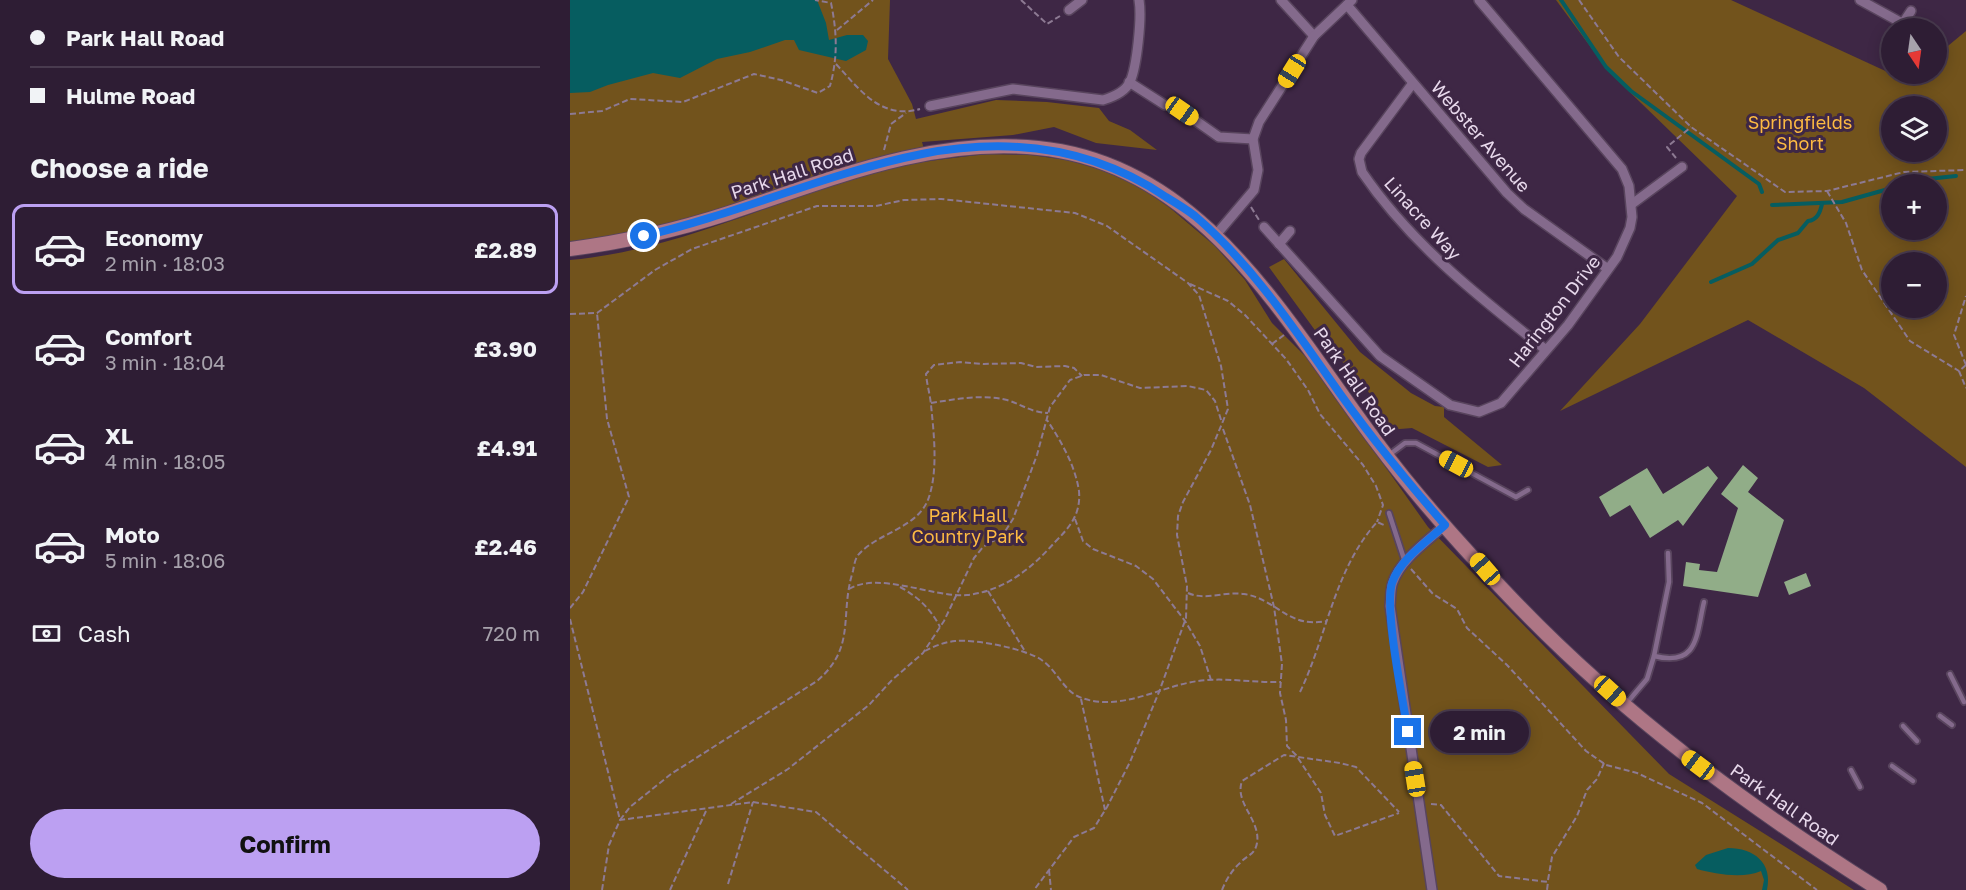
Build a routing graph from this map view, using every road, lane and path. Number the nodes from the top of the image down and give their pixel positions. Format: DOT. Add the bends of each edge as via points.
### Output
graph roads {
  1 [pos="815,0"];
  2 [pos="873,0"];
  3 [pos="1021,0"];
  4 [pos="1082,0"];
  5 [pos="1139,0"];
  6 [pos="1281,0"];
  7 [pos="1479,0"];
  8 [pos="1579,0"];
  9 [pos="1860,0"];
  10 [pos="1350,2"];
  11 [pos="1069,10"];
  12 [pos="1911,11"];
  13 [pos="1893,18"];
  14 [pos="1909,18"];
  15 [pos="837,30"];
  16 [pos="1314,36"];
  17 [pos="836,64"];
  18 [pos="1129,82"];
  19 [pos="1413,83"];
  20 [pos="1165,105"];
  21 [pos="930,106"];
  22 [pos="1182,111"];
  23 [pos="906,113"];
  24 [pos="570,114"];
  25 [pos="1691,126"];
  26 [pos="1253,139"];
  27 [pos="885,162"];
  28 [pos="1682,167"];
  29 [pos="1966,170"];
  30 [pos="1827,191"];
  31 [pos="1247,200"];
  32 [pos="1632,204"];
  33 [pos="1264,227"];
  34 [pos="1290,231"];
  35 [pos="1215,236"];
  36 [pos="1279,244"];
  37 [pos="570,249"];
  38 [pos="1608,269"];
  39 [pos="1188,283"];
  40 [pos="1966,296"];
  41 [pos="597,313"];
  42 [pos="570,314"];
  43 [pos="1546,350"];
  44 [pos="1966,365"];
  45 [pos="1959,371"];
  46 [pos="1082,376"];
  47 [pos="1966,388"];
  48 [pos="931,403"];
  49 [pos="1048,413"];
  50 [pos="1046,419"];
  51 [pos="1222,427"];
  52 [pos="1388,457"];
  53 [pos="1528,490"];
  54 [pos="1389,513"];
  55 [pos="1075,519"];
  56 [pos="1377,522"];
  57 [pos="1445,525"];
  58 [pos="1392,529"];
  59 [pos="1668,553"];
  60 [pos="1405,562"];
  61 [pos="897,586"];
  62 [pos="849,589"];
  63 [pos="988,591"];
  64 [pos="1187,592"];
  65 [pos="958,595"];
  66 [pos="1704,602"];
  67 [pos="1274,607"];
  68 [pos="570,608"];
  69 [pos="570,619"];
  70 [pos="1185,621"];
  71 [pos="1327,621"];
  72 [pos="940,627"];
  73 [pos="923,653"];
  74 [pos="1026,653"];
  75 [pos="1654,656"];
  76 [pos="1950,674"];
  77 [pos="1211,680"];
  78 [pos="1281,682"];
  79 [pos="1160,692"];
  80 [pos="1300,692"];
  81 [pos="1080,698"];
  82 [pos="1964,702"];
  83 [pos="1625,705"];
  84 [pos="1940,716"];
  85 [pos="1952,725"];
  86 [pos="1903,726"];
  87 [pos="1917,741"];
  88 [pos="1296,755"];
  89 [pos="1604,763"];
  90 [pos="1892,766"];
  91 [pos="1851,770"];
  92 [pos="1912,781"];
  93 [pos="1860,787"];
  94 [pos="753,802"];
  95 [pos="1419,802"];
  96 [pos="731,804"];
  97 [pos="706,809"];
  98 [pos="1105,810"];
  99 [pos="620,820"];
  100 [pos="1050,870"];
  101 [pos="1548,882"];
  102 [pos="728,884"];
  103 [pos="602,890"];
  104 [pos="670,890"];
  105 [pos="908,890"];
  106 [pos="1034,890"];
  107 [pos="1051,890"];
  108 [pos="1222,890"];
  109 [pos="1432,890"];
  110 [pos="1547,890"];
  111 [pos="1818,890"];
  112 [pos="1880,890"];
  1 -- 15 [label="path" via="831,3"];
  2 -- 15 [label="path"];
  3 -- 11 [label="path" via="1047,24"];
  4 -- 11 [label="street"];
  5 -- 18 [label="street" via="1140,28"];
  6 -- 16 [label="street"];
  7 -- 32 [label="street, Harington Drive" via="1622,169"];
  8 -- 25 [label="path" via="1620,57"];
  9 -- 13 [label="street"];
  10 -- 16 [label="street"];
  10 -- 19 [label="street, Webster Avenue"];
  12 -- 14 [label="street"];
  15 -- 17 [label="path"];
  16 -- 26 [label="street" via="1258,122"];
  17 -- 23 [label="path" via="872,102"];
  17 -- 24 [label="path" via="830,86 818,93 754,74 683,102 630,99 602,111"];
  18 -- 20 [label="street"];
  18 -- 21 [label="street" via="1115,96 1102,100 1013,89"];
  19 -- 38 [label="street, Webster Avenue" via="1507,193"];
  19 -- 43 [label="street, Linacre Way" via="1361,153 1362,172 1450,272"];
  21 -- 23 [label="path"];
  22 -- 26 [label="street" via="1219,137"];
  23 -- 27 [label="path" via="891,124 884,146"];
  25 -- 28 [label="path" via="1667,147"];
  25 -- 30 [label="path" via="1785,192"];
  26 -- 31 [label="street" via="1257,180"];
  27 -- 35 [label="main road, Park Hall Road" via="962,148 1006,146 1081,156 1132,175 1194,214"];
  27 -- 37 [label="main road, Park Hall Road" via="694,223 623,242"];
  28 -- 32 [label="street"];
  29 -- 30 [label="path" via="1904,172"];
  30 -- 45 [label="path" via="1846,222 1862,270 1910,341"];
  31 -- 33 [label="path"];
  31 -- 35 [label="street"];
  32 -- 38 [label="street, Harington Drive" via="1630,228"];
  33 -- 36 [label="street, Harington Drive"];
  34 -- 36 [label="street"];
  35 -- 52 [label="main road, Park Hall Road" via="1246,267 1298,332"];
  36 -- 43 [label="street, Harington Drive" via="1380,356 1450,405 1479,412 1501,403"];
  38 -- 43 [label="street, Harington Drive"];
  39 -- 41 [label="path" via="1107,226 1075,213 941,199 904,200 876,206 817,206 715,240 655,270"];
  39 -- 51 [label="path" via="1199,295 1221,366 1228,402"];
  39 -- 56 [label="path" via="1228,301 1286,358 1320,414 1376,486 1383,505"];
  40 -- 44 [label="path" via="1954,335"];
  41 -- 42 [label="path"];
  41 -- 68 [label="path" via="607,419 629,497 583,591"];
  44 -- 45 [label="path"];
  45 -- 47 [label="path"];
  46 -- 48 [label="path" via="1065,366 946,362 934,365 926,374"];
  46 -- 49 [label="path" via="1070,380"];
  46 -- 51 [label="path" via="1101,375 1140,388 1188,386 1206,390 1215,401"];
  48 -- 49 [label="path" via="991,398"];
  48 -- 62 [label="path" via="934,473 929,497 914,517 858,555"];
  49 -- 50 [label="path"];
  50 -- 55 [label="path" via="1073,468 1079,491"];
  50 -- 65 [label="path" via="1013,519 1002,536 983,547 974,558"];
  51 -- 64 [label="path" via="1178,516 1177,535"];
  51 -- 67 [label="path" via="1250,505"];
  52 -- 53 [label="lane" via="1398,447 1416,443 1516,497"];
  52 -- 57 [label="main road, Park Hall Road"];
  54 -- 58 [label="lane"];
  55 -- 63 [label="path" via="1039,562 1018,578"];
  55 -- 70 [label="path" via="1083,541 1136,566 1153,579"];
  56 -- 58 [label="path"];
  56 -- 71 [label="path" via="1362,538"];
  57 -- 60 [label="street"];
  57 -- 83 [label="main road, Park Hall Road" via="1509,597"];
  58 -- 60 [label="lane"];
  59 -- 75 [label="lane" via="1669,582"];
  60 -- 89 [label="path" via="1433,594 1457,609 1467,628 1508,665 1586,751"];
  60 -- 95 [label="street" via="1392,583 1390,606"];
  61 -- 62 [label="path" via="872,583"];
  61 -- 65 [label="path"];
  61 -- 72 [label="path" via="921,601"];
  62 -- 99 [label="path" via="842,647 833,668 671,774"];
  63 -- 65 [label="path"];
  63 -- 74 [label="path"];
  64 -- 67 [label="path" via="1196,597 1244,594"];
  64 -- 70 [label="path"];
  65 -- 72 [label="path"];
  66 -- 75 [label="lane" via="1694,646 1688,655 1671,659"];
  67 -- 71 [label="path" via="1301,622"];
  67 -- 78 [label="path"];
  69 -- 99 [label="path"];
  70 -- 77 [label="path" via="1204,655"];
  70 -- 79 [label="path"];
  71 -- 80 [label="path"];
  72 -- 73 [label="path"];
  73 -- 74 [label="path" via="942,644 962,641"];
  73 -- 96 [label="path" via="869,705 788,769"];
  74 -- 81 [label="path" via="1044,662"];
  75 -- 83 [label="lane" via="1647,680"];
  76 -- 82 [label="lane"];
  77 -- 78 [label="path"];
  77 -- 79 [label="path"];
  78 -- 88 [label="path" via="1287,746"];
  79 -- 81 [label="path" via="1113,701"];
  79 -- 98 [label="path"];
  81 -- 98 [label="path"];
  83 -- 112 [label="main road, Park Hall Road" via="1728,787"];
  84 -- 85 [label="lane"];
  86 -- 87 [label="lane"];
  88 -- 88 [label="path" via="1356,767 1400,813 1335,836 1325,816 1321,793"];
  88 -- 108 [label="path" via="1284,755 1242,781 1239,789 1254,823 1257,845"];
  89 -- 101 [label="path" via="1552,857"];
  89 -- 111 [label="path" via="1637,773 1702,803"];
  90 -- 92 [label="lane"];
  91 -- 93 [label="lane"];
  94 -- 96 [label="path"];
  94 -- 102 [label="path"];
  94 -- 105 [label="path" via="816,813"];
  95 -- 101 [label="path" via="1441,806 1499,876"];
  95 -- 109 [label="street"];
  96 -- 97 [label="path"];
  97 -- 99 [label="path"];
  97 -- 104 [label="path"];
  98 -- 100 [label="path" via="1094,828 1074,837"];
  99 -- 103 [label="path" via="609,845"];
  100 -- 106 [label="path"];
  100 -- 107 [label="path"];
  101 -- 110 [label="path"];
}
